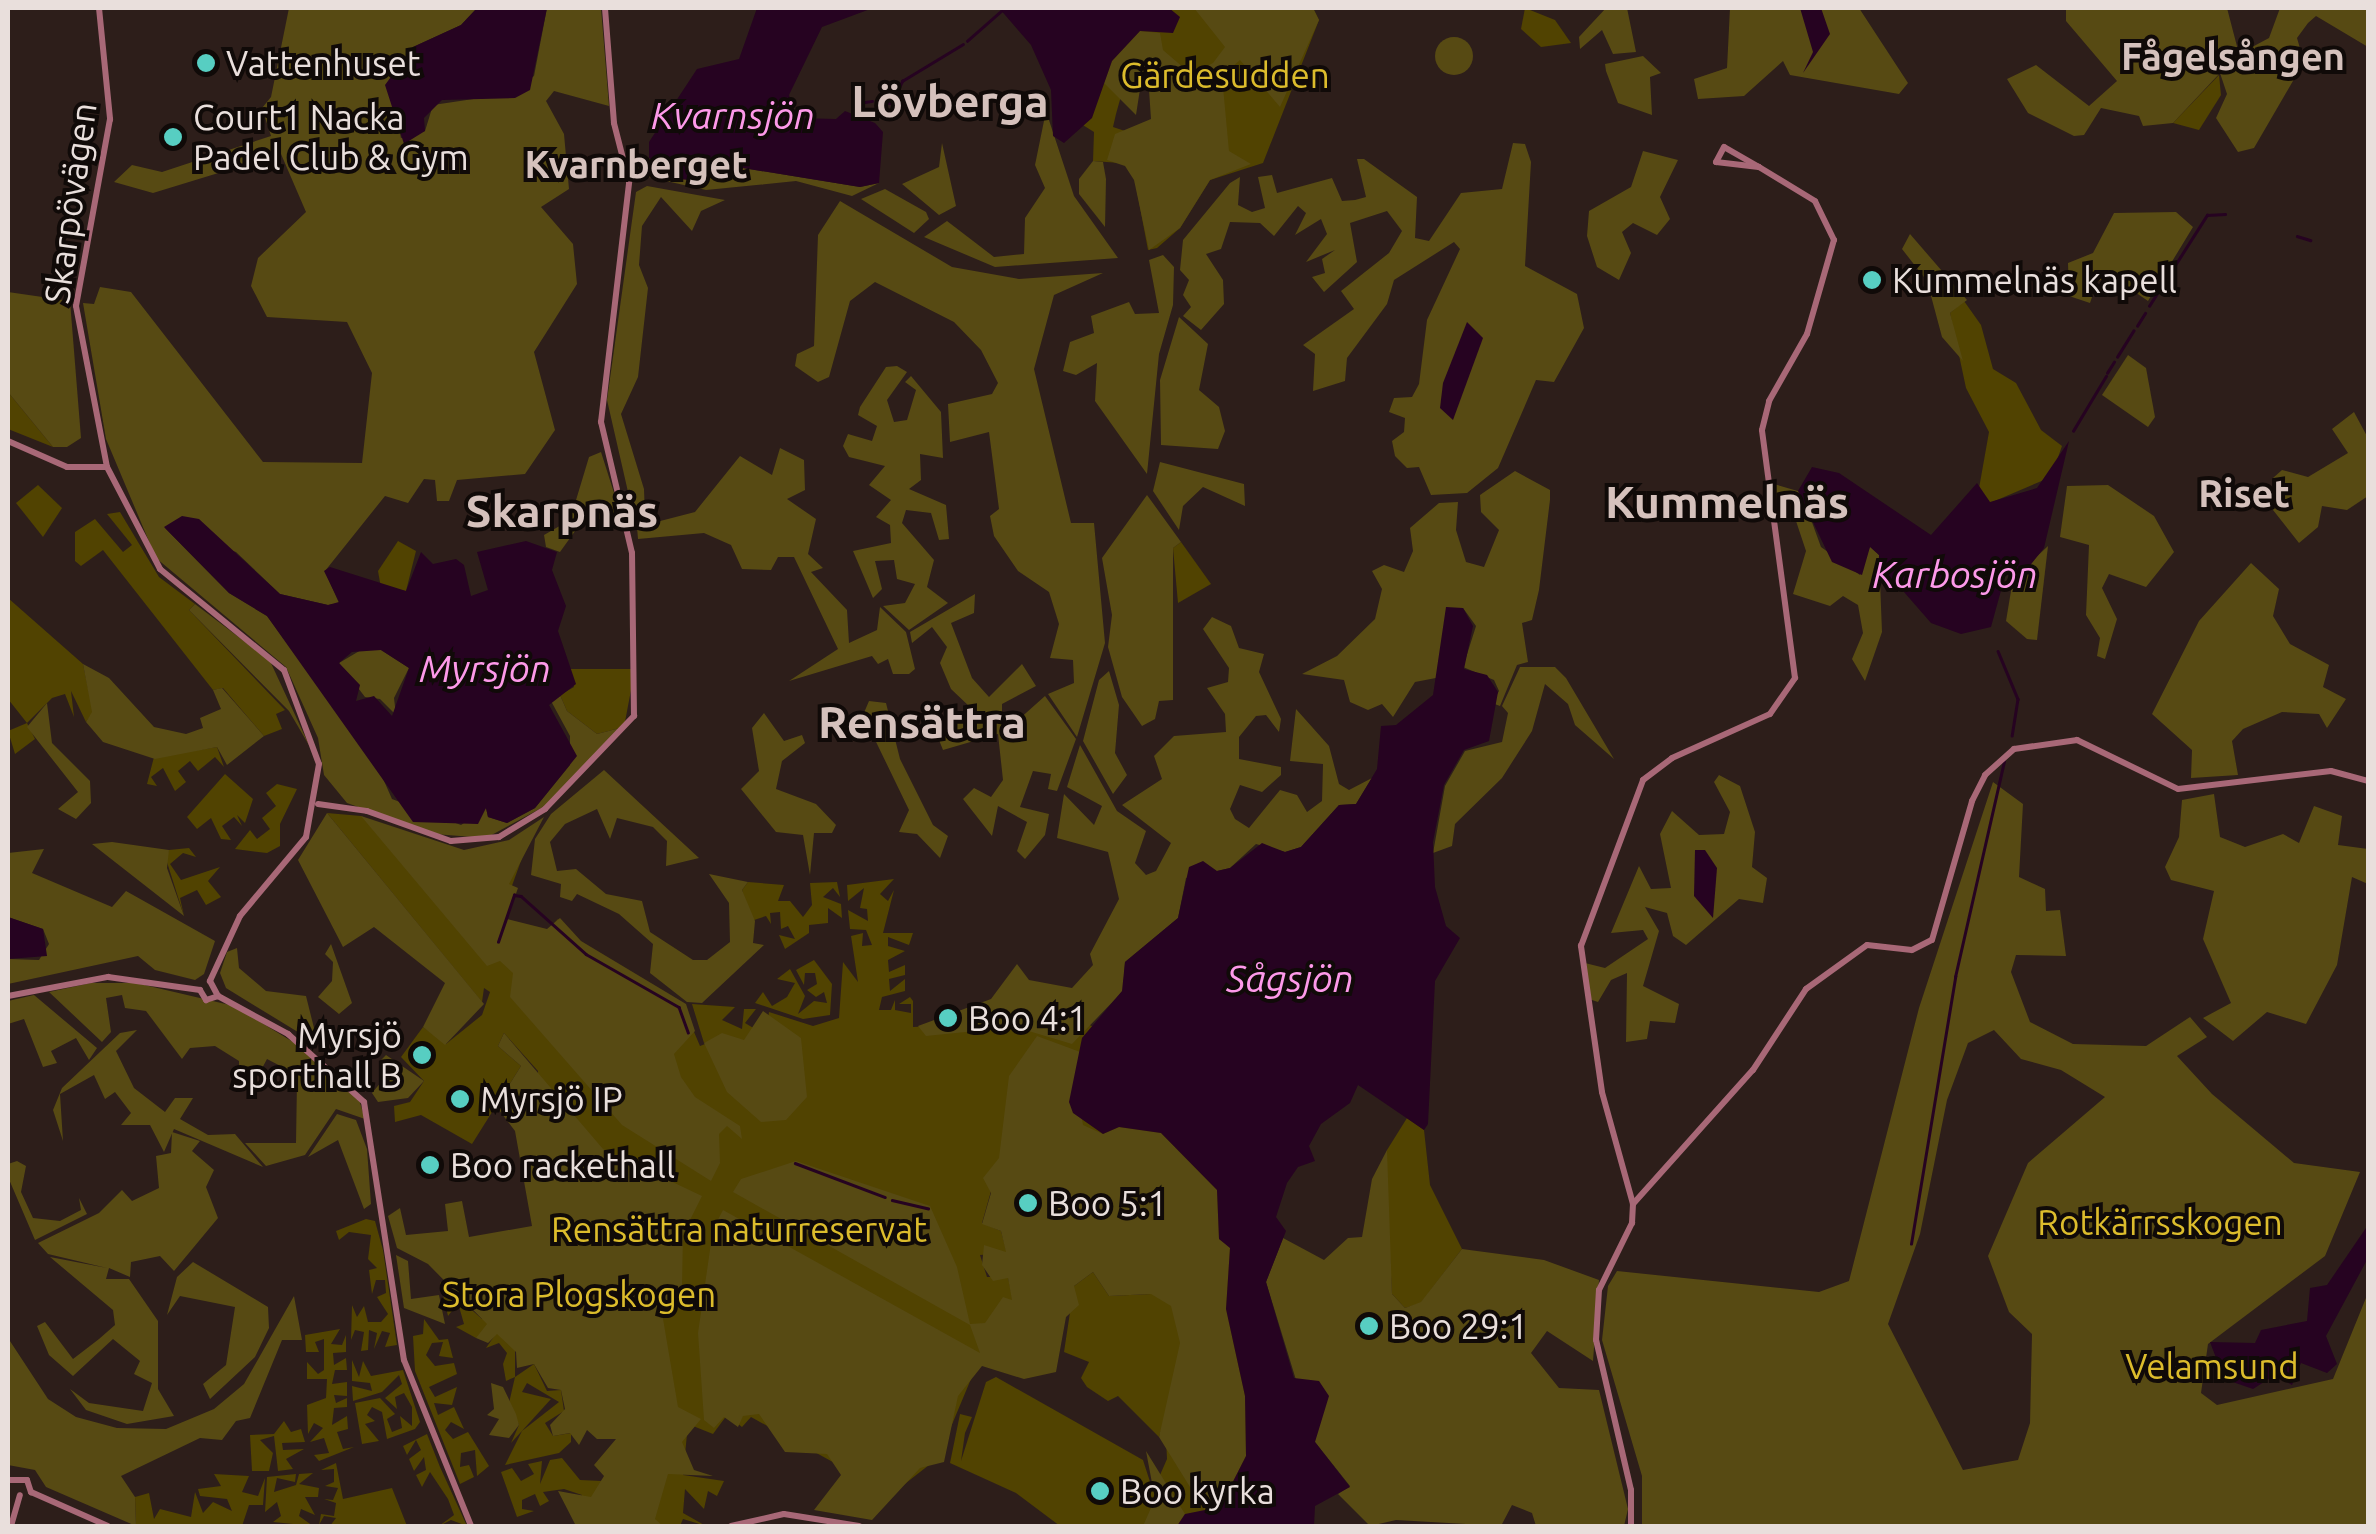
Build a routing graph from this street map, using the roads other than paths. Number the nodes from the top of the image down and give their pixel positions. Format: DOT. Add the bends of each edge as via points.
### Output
graph roads {
  1 [pos="99,8"];
  2 [pos="605,8"];
  3 [pos="1758,167"];
  4 [pos="8,441"];
  5 [pos="107,468"];
  6 [pos="2368,781"];
  7 [pos="318,804"];
  8 [pos="210,981"];
  9 [pos="200,990"];
  10 [pos="8,996"];
  11 [pos="218,996"];
  12 [pos="1632,1204"];
  13 [pos="12,1482"];
  14 [pos="31,1492"];
  15 [pos="20,1495"];
  16 [pos="11,1526"];
  17 [pos="108,1526"];
  18 [pos="470,1526"];
  19 [pos="731,1526"];
  20 [pos="860,1526"];
  21 [pos="1632,1526"];
  1 -- 5 [label="street, Skarpövägen" via="110,119 76,306"];
  2 -- 7 [label="street" via="628,193 601,407 632,553 639,699 621,738 523,826 488,840 451,841 367,811"];
  3 -- 3 [label="street" via="1724,148 1716,162 1727,168"];
  3 -- 12 [label="street" via="1823,208 1834,240 1808,334 1768,401 1762,430 1796,670 1770,714 1662,763 1643,780 1592,906 1581,981 1614,1153"];
  4 -- 5 [label="street" via="76,468"];
  5 -- 7 [label="street, Skarpövägen" via="160,569 284,670 316,748"];
  6 -- 12 [label="street" via="2331,772 2178,790 2077,740 2014,750 1985,775 1972,800 1932,940 1912,950 1867,945 1806,988 1753,1070"];
  7 -- 8 [label="street, Skarpövägen" via="294,854 231,930"];
  8 -- 9 [label="street"];
  8 -- 11 [label="street"];
  9 -- 10 [label="street" via="108,977"];
  9 -- 11 [label="street" via="208,1000"];
  11 -- 18 [label="street" via="288,1034 364,1102 404,1360"];
  12 -- 21 [label="street" via="1632,1223 1599,1290 1596,1321"];
  13 -- 14 [label="street" via="28,1480"];
  13 -- 15 [label="street"];
  14 -- 15 [label="street"];
  14 -- 17 [label="street"];
  15 -- 16 [label="street"];
  19 -- 20 [label="street" via="784,1514"];
}
